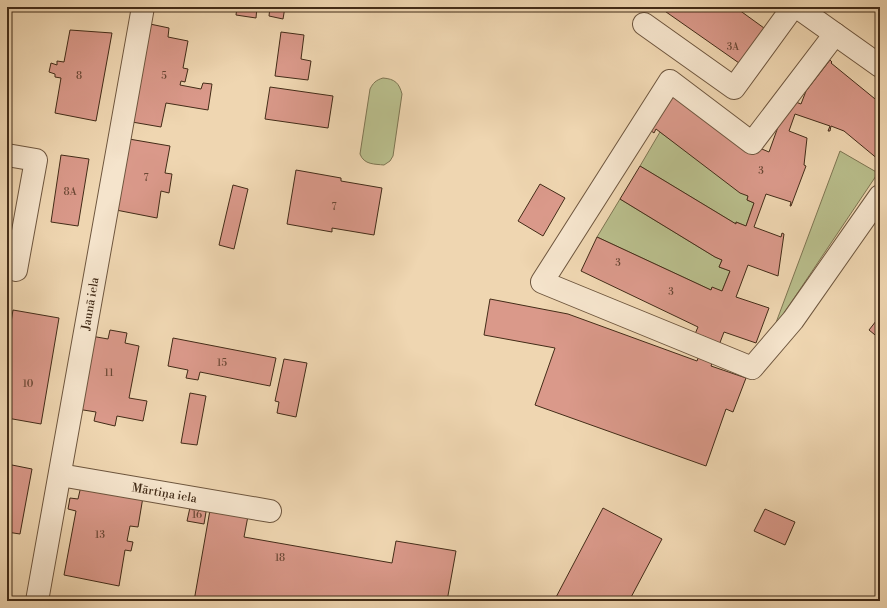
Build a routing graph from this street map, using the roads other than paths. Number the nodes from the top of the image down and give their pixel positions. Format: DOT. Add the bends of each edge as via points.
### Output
graph roads {
  1 [pos="143,7"];
  2 [pos="793,7"];
  3 [pos="797,7"];
  4 [pos="644,24"];
  5 [pos="835,34"];
  6 [pos="880,66"];
  7 [pos="7,155"];
  8 [pos="880,196"];
  9 [pos="16,270"];
  10 [pos="60,475"];
  11 [pos="270,511"];
  12 [pos="37,601"];
  1 -- 10 [label="street, Jaunā iela"];
  2 -- 4 [label="street" via="734,88"];
  3 -- 5 [label="street"];
  5 -- 6 [label="street"];
  5 -- 8 [label="street" via="752,143 670,81 542,282 752,368 793,320"];
  7 -- 9 [label="street" via="36,160"];
  10 -- 11 [label="street, Mārtiņa iela"];
  10 -- 12 [label="street, Jaunā iela"];
}
